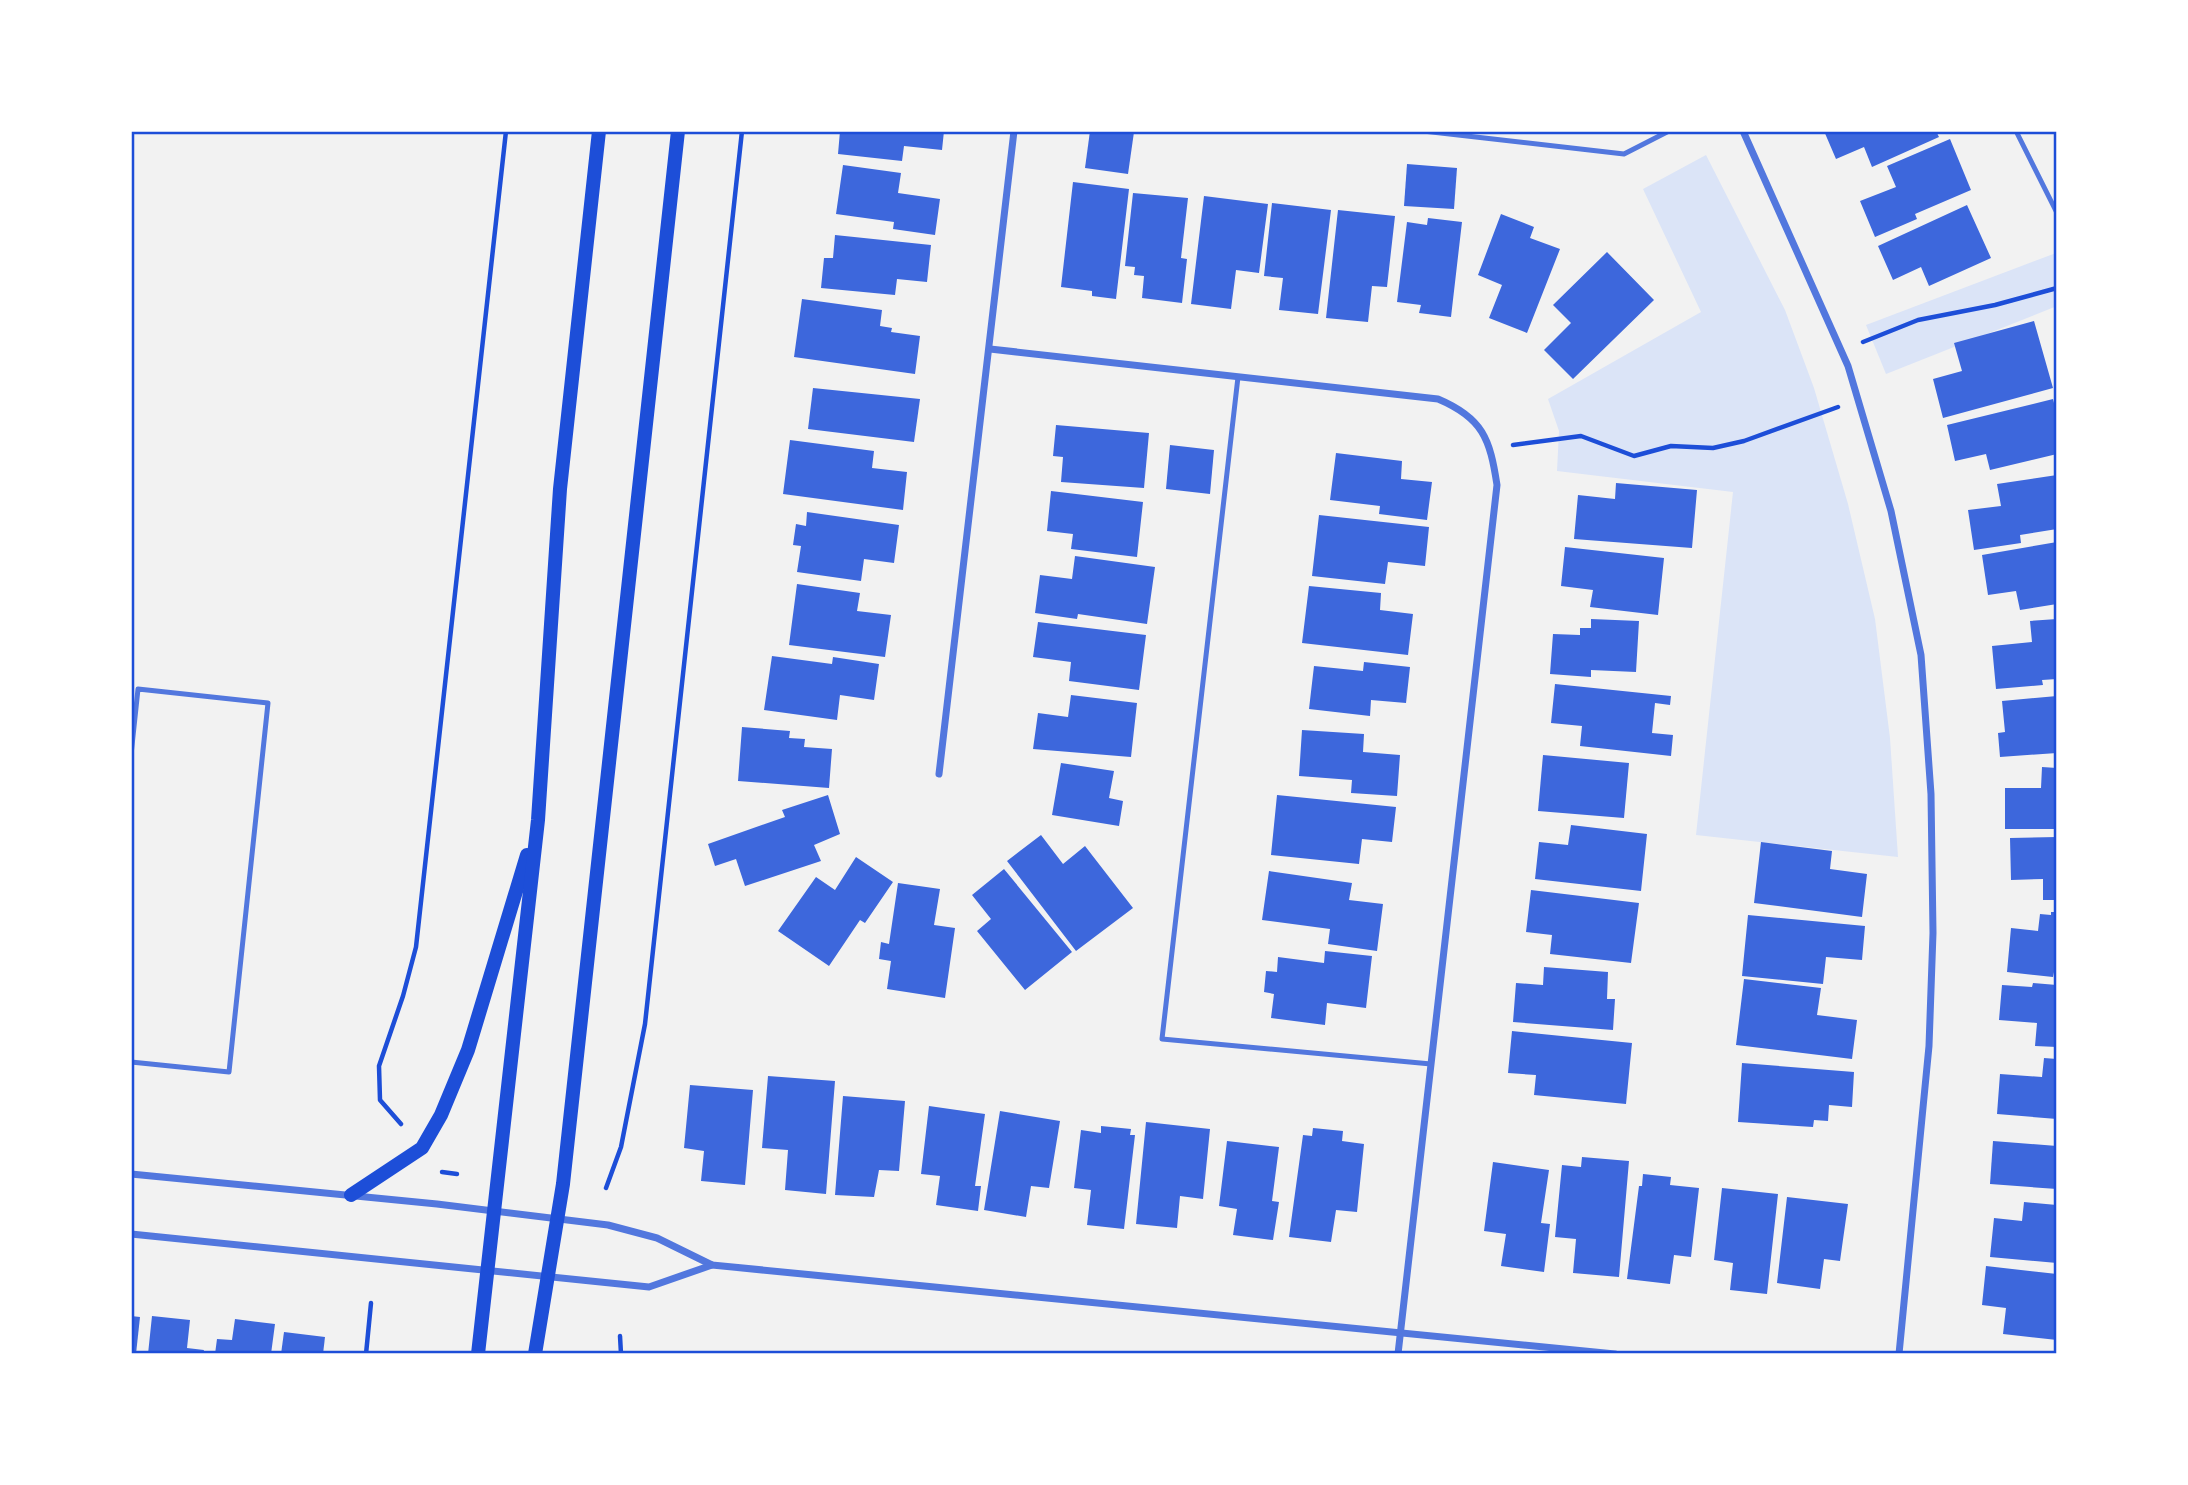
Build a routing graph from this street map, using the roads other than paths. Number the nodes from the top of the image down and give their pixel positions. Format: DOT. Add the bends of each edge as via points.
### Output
graph roads {
  1 [pos="599,131"];
  2 [pos="678,131"];
  3 [pos="1014,131"];
  4 [pos="1423,131"];
  5 [pos="1669,131"];
  6 [pos="1743,131"];
  7 [pos="2016,131"];
  8 [pos="2057,213"];
  9 [pos="990,349"];
  10 [pos="1238,377"];
  11 [pos="135,689"];
  12 [pos="131,755"];
  13 [pos="939,774"];
  14 [pos="538,820"];
  15 [pos="131,1062"];
  16 [pos="1432,1064"];
  17 [pos="131,1174"];
  18 [pos="351,1195"];
  19 [pos="494,1211"];
  20 [pos="556,1218"];
  21 [pos="131,1234"];
  22 [pos="712,1265"];
  23 [pos="487,1269"];
  24 [pos="547,1276"];
  25 [pos="1401,1331"];
  26 [pos="478,1354"];
  27 [pos="535,1354"];
  28 [pos="1398,1354"];
  29 [pos="1615,1354"];
  30 [pos="1899,1354"];
  1 -- 14 [label="main road" via="560,489"];
  2 -- 20 [label="main road"];
  3 -- 9 [label="street"];
  4 -- 5 [label="lane" via="1624,154"];
  6 -- 30 [label="street" via="1841,351 1858,400 1891,511 1921,655 1931,794 1933,933 1929,1046"];
  7 -- 8 [label="lane"];
  9 -- 10 [label="street"];
  9 -- 13 [label="street"];
  10 -- 16 [label="street" via="1438,398 1480,425 1490,447 1497,485"];
  10 -- 16 [label="lane" via="1162,1038"];
  11 -- 12 [label="lane"];
  11 -- 15 [label="lane" via="268,703 229,1072"];
  14 -- 18 [label="main road" via="468,1050 441,1115 422,1148"];
  14 -- 19 [label="main road"];
  16 -- 25 [label="street"];
  17 -- 18 [label="street"];
  18 -- 19 [label="street"];
  19 -- 20 [label="street"];
  19 -- 23 [label="main road"];
  20 -- 22 [label="street" via="657,1238"];
  20 -- 24 [label="main road"];
  21 -- 23 [label="street"];
  22 -- 24 [label="street" via="649,1287"];
  22 -- 25 [label="street"];
  23 -- 24 [label="street"];
  23 -- 26 [label="main road"];
  24 -- 27 [label="main road"];
  25 -- 28 [label="street"];
  25 -- 29 [label="street"];
}
